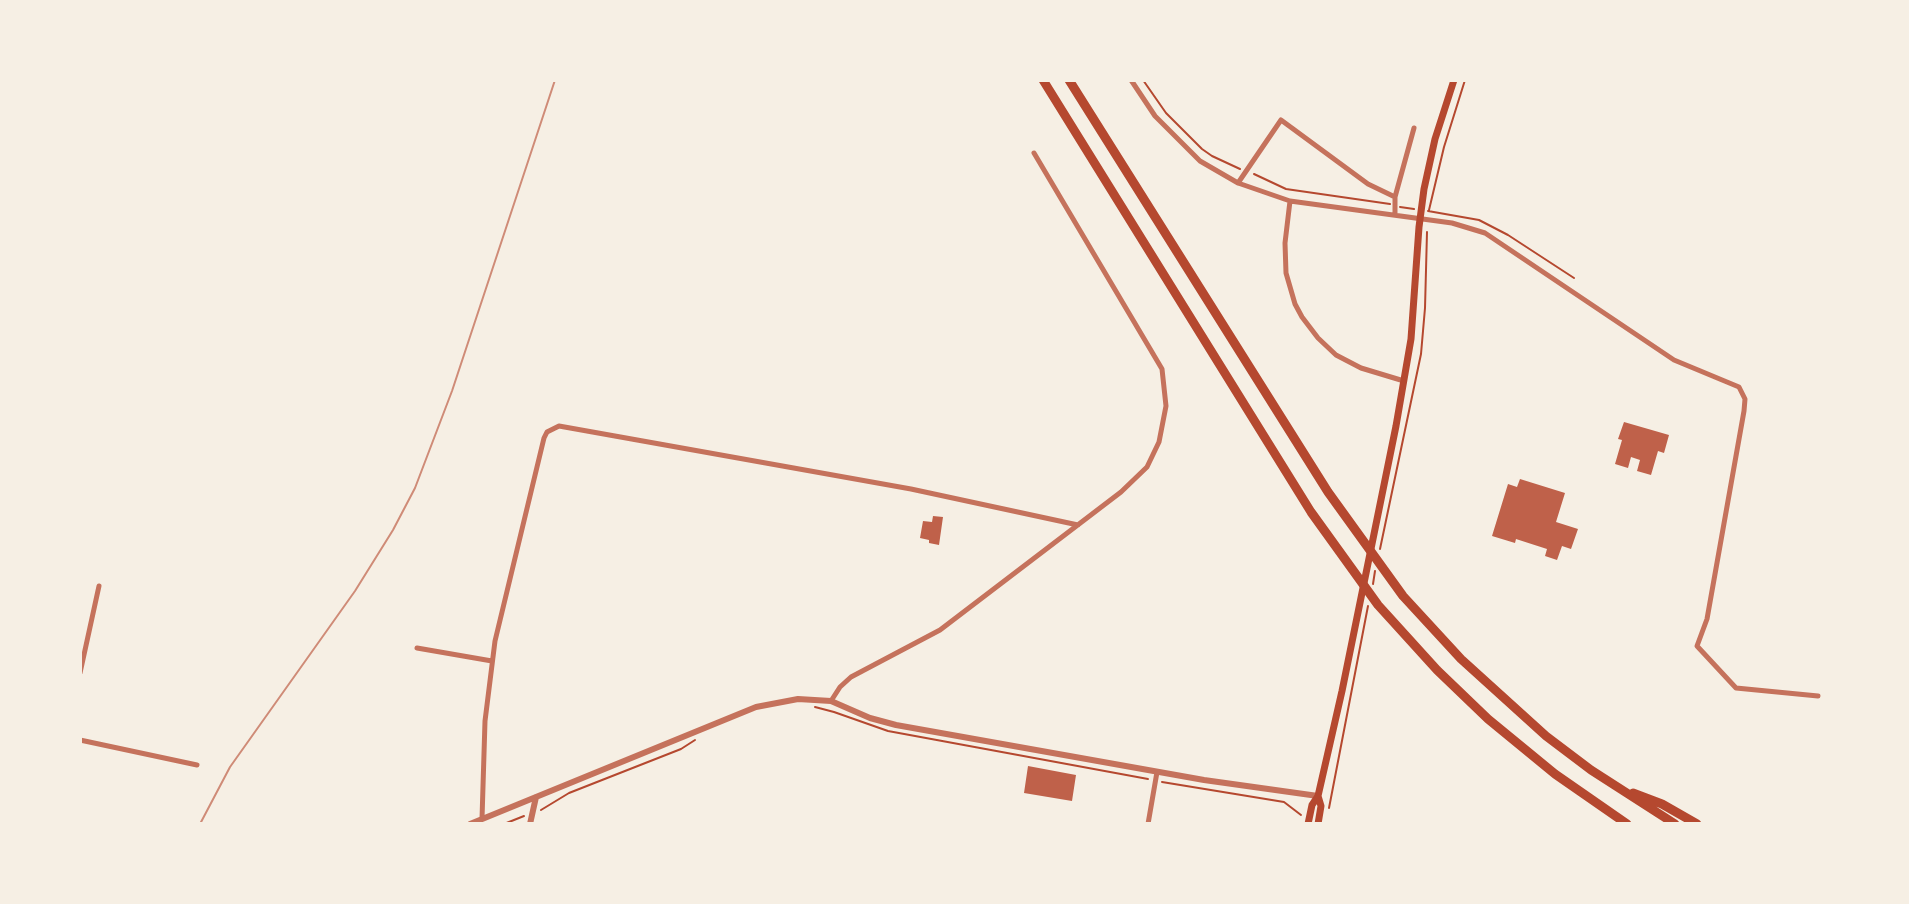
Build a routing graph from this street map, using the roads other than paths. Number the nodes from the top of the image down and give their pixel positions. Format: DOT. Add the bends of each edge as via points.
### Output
graph roads {
  1 [pos="1043,80"];
  2 [pos="1069,80"];
  3 [pos="1131,80"];
  4 [pos="1454,80"];
  5 [pos="1414,128"];
  6 [pos="1034,153"];
  7 [pos="1238,183"];
  8 [pos="1395,197"];
  9 [pos="1290,201"];
  10 [pos="1395,214"];
  11 [pos="1404,381"];
  12 [pos="1078,525"];
  13 [pos="99,586"];
  14 [pos="417,648"];
  15 [pos="492,661"];
  16 [pos="80,673"];
  17 [pos="1818,696"];
  18 [pos="831,701"];
  19 [pos="80,740"];
  20 [pos="197,765"];
  21 [pos="1157,772"];
  22 [pos="1614,786"];
  23 [pos="1318,796"];
  24 [pos="536,797"];
  25 [pos="482,819"];
  26 [pos="1322,822"];
  27 [pos="470,824"];
  28 [pos="530,824"];
  29 [pos="1148,824"];
  30 [pos="1308,824"];
  31 [pos="1627,824"];
  32 [pos="1675,824"];
  33 [pos="1697,824"];
  1 -- 31 [label="highway" via="1311,512 1378,605 1488,719"];
  2 -- 22 [label="highway" via="1312,467 1386,574 1481,679"];
  3 -- 7 [label="street" via="1184,147"];
  4 -- 11 [label="main road" via="1435,139 1419,227"];
  5 -- 8 [label="street"];
  6 -- 12 [label="street" via="1157,358 1165,391 1163,427 1147,467"];
  7 -- 8 [label="street" via="1281,120 1368,184"];
  7 -- 9 [label="street"];
  8 -- 10 [label="street"];
  9 -- 10 [label="street"];
  9 -- 11 [label="street" via="1286,273 1302,317 1336,355"];
  10 -- 17 [label="street" via="1485,233 1674,360 1739,387 1744,411 1707,619 1697,646 1736,688"];
  11 -- 23 [label="main road"];
  12 -- 15 [label="street" via="559,426 547,432"];
  12 -- 18 [label="street" via="940,630 859,672"];
  13 -- 16 [label="street"];
  14 -- 15 [label="street"];
  15 -- 25 [label="street"];
  18 -- 21 [label="street" via="896,725"];
  18 -- 24 [label="street" via="790,699 762,705"];
  19 -- 20 [label="street"];
  21 -- 23 [label="street"];
  21 -- 29 [label="street"];
  22 -- 32 [label="highway"];
  22 -- 33 [label="highway"];
  23 -- 26 [label="main road"];
  23 -- 30 [label="main road"];
  24 -- 25 [label="street"];
  24 -- 28 [label="street"];
  25 -- 27 [label="street"];
}
